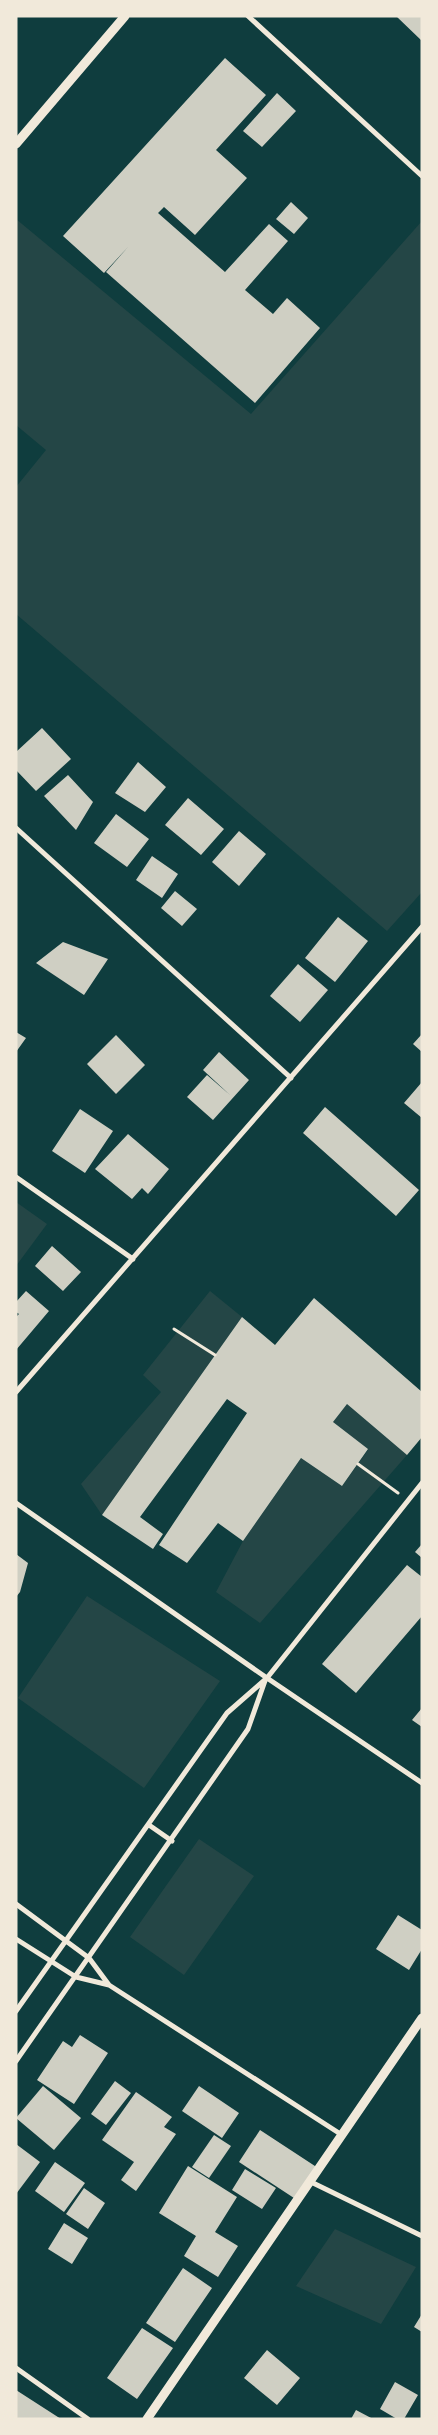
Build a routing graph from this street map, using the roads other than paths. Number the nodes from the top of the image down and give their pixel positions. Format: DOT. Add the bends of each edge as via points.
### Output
graph roads {
  1 [pos="125,16"];
  2 [pos="248,16"];
  3 [pos="16,144"];
  4 [pos="422,176"];
  5 [pos="16,828"];
  6 [pos="422,927"];
  7 [pos="291,1078"];
  8 [pos="16,1177"];
  9 [pos="133,1259"];
  10 [pos="16,1392"];
  11 [pos="422,1483"];
  12 [pos="16,1503"];
  13 [pos="266,1678"];
  14 [pos="422,1783"];
  15 [pos="149,1825"];
  16 [pos="172,1841"];
  17 [pos="16,1904"];
  18 [pos="16,1939"];
  19 [pos="66,1940"];
  20 [pos="90,1958"];
  21 [pos="50,1962"];
  22 [pos="76,1977"];
  23 [pos="109,1985"];
  24 [pos="16,2011"];
  25 [pos="422,2018"];
  26 [pos="16,2061"];
  27 [pos="342,2135"];
  28 [pos="311,2182"];
  29 [pos="422,2236"];
  30 [pos="16,2368"];
  31 [pos="88,2419"];
  32 [pos="147,2419"];
  1 -- 3 [label="street"];
  2 -- 4 [label="street"];
  5 -- 7 [label="street"];
  6 -- 7 [label="street"];
  7 -- 9 [label="street"];
  8 -- 9 [label="street"];
  9 -- 10 [label="street"];
  11 -- 13 [label="street"];
  12 -- 13 [label="street"];
  13 -- 14 [label="street"];
  13 -- 15 [label="street" via="227,1712"];
  13 -- 16 [label="street" via="248,1729"];
  15 -- 16 [label="street"];
  15 -- 19 [label="street"];
  16 -- 20 [label="street"];
  17 -- 19 [label="street"];
  18 -- 21 [label="street"];
  19 -- 20 [label="street"];
  19 -- 21 [label="street"];
  20 -- 22 [label="street"];
  20 -- 23 [label="street"];
  21 -- 22 [label="street"];
  21 -- 24 [label="street"];
  22 -- 23 [label="street"];
  22 -- 26 [label="street"];
  23 -- 27 [label="street"];
  25 -- 27 [label="street"];
  27 -- 28 [label="street"];
  28 -- 29 [label="street"];
  28 -- 32 [label="street"];
  30 -- 31 [label="street"];
}
